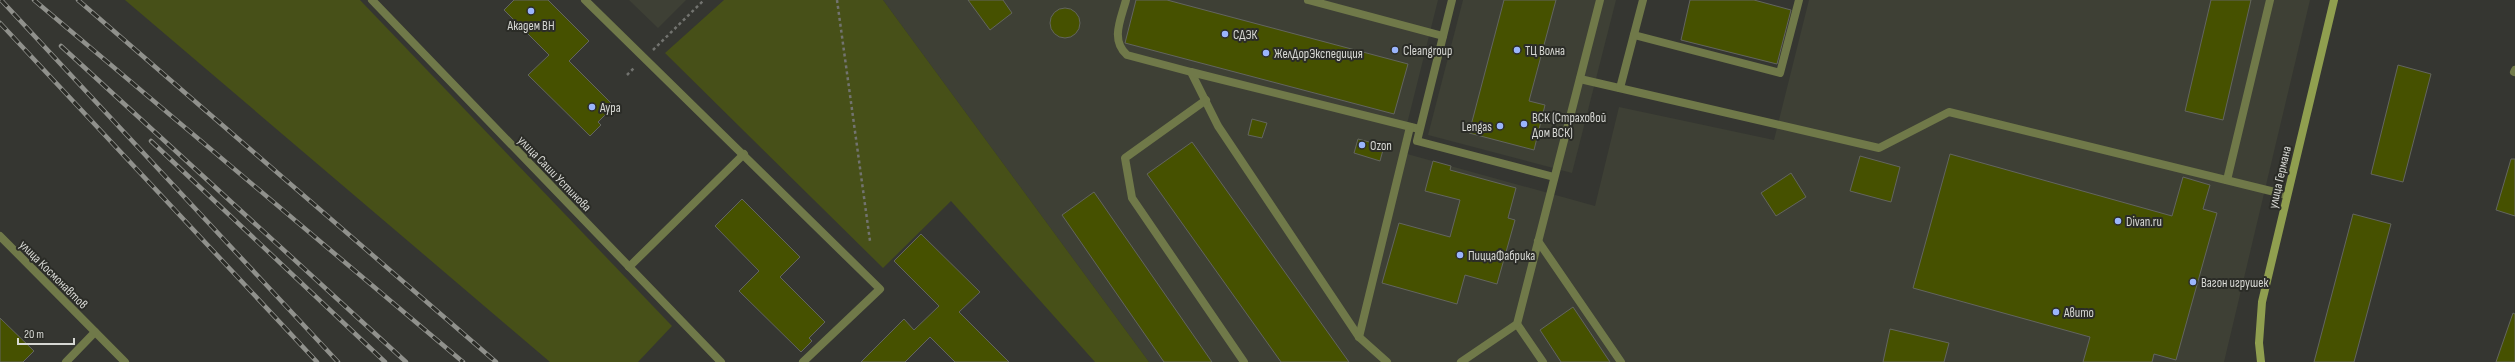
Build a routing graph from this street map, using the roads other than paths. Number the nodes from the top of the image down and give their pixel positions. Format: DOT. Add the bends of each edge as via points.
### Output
graph roads {
  1 [pos="372,0"];
  2 [pos="585,0"];
  3 [pos="1126,0"];
  4 [pos="1308,0"];
  5 [pos="1452,0"];
  6 [pos="1600,0"];
  7 [pos="1643,0"];
  8 [pos="1799,0"];
  9 [pos="2270,0"];
  10 [pos="2334,0"];
  11 [pos="1634,35"];
  12 [pos="1443,36"];
  13 [pos="1191,72"];
  14 [pos="1580,79"];
  15 [pos="1620,88"];
  16 [pos="1206,100"];
  17 [pos="1410,127"];
  18 [pos="1419,129"];
  19 [pos="744,154"];
  20 [pos="1554,177"];
  21 [pos="2227,180"];
  22 [pos="2287,195"];
  23 [pos="0,236"];
  24 [pos="1538,241"];
  25 [pos="629,267"];
  26 [pos="1517,324"];
  27 [pos="95,332"];
  28 [pos="1359,337"];
  29 [pos="66,362"];
  30 [pos="125,362"];
  31 [pos="720,362"];
  32 [pos="803,362"];
  33 [pos="1244,362"];
  34 [pos="1387,362"];
  35 [pos="1461,362"];
  36 [pos="1543,362"];
  37 [pos="1621,362"];
  38 [pos="2261,362"];
  1 -- 25 [label="street, улица Саши Устинова"];
  2 -- 19 [label="street"];
  3 -- 13 [label="street" via="1117,33 1122,51 1127,55"];
  4 -- 12 [label="street"];
  5 -- 12 [label="street"];
  6 -- 14 [label="street"];
  7 -- 11 [label="street"];
  8 -- 11 [label="street" via="1780,73"];
  9 -- 21 [label="street"];
  10 -- 22 [label="main road, улица Германа"];
  11 -- 15 [label="street"];
  12 -- 18 [label="street"];
  13 -- 16 [label="street"];
  13 -- 17 [label="street"];
  14 -- 15 [label="street"];
  14 -- 20 [label="street"];
  15 -- 21 [label="street" via="1879,148 1949,112"];
  16 -- 28 [label="street" via="1218,126"];
  16 -- 33 [label="street" via="1125,158 1132,198"];
  17 -- 18 [label="street"];
  17 -- 28 [label="street"];
  18 -- 20 [label="street" via="1417,141"];
  19 -- 25 [label="street"];
  19 -- 32 [label="street" via="880,289"];
  20 -- 24 [label="street"];
  21 -- 22 [label="street"];
  22 -- 38 [label="main road, улица Германа" via="2262,302 2259,343"];
  23 -- 27 [label="street, улица Космонавтов"];
  24 -- 26 [label="street"];
  24 -- 37 [label="street"];
  25 -- 31 [label="street, улица Саши Устинова"];
  26 -- 35 [label="street"];
  26 -- 36 [label="street"];
  27 -- 29 [label="street"];
  27 -- 30 [label="street, улица Космонавтов"];
  28 -- 34 [label="street"];
}
